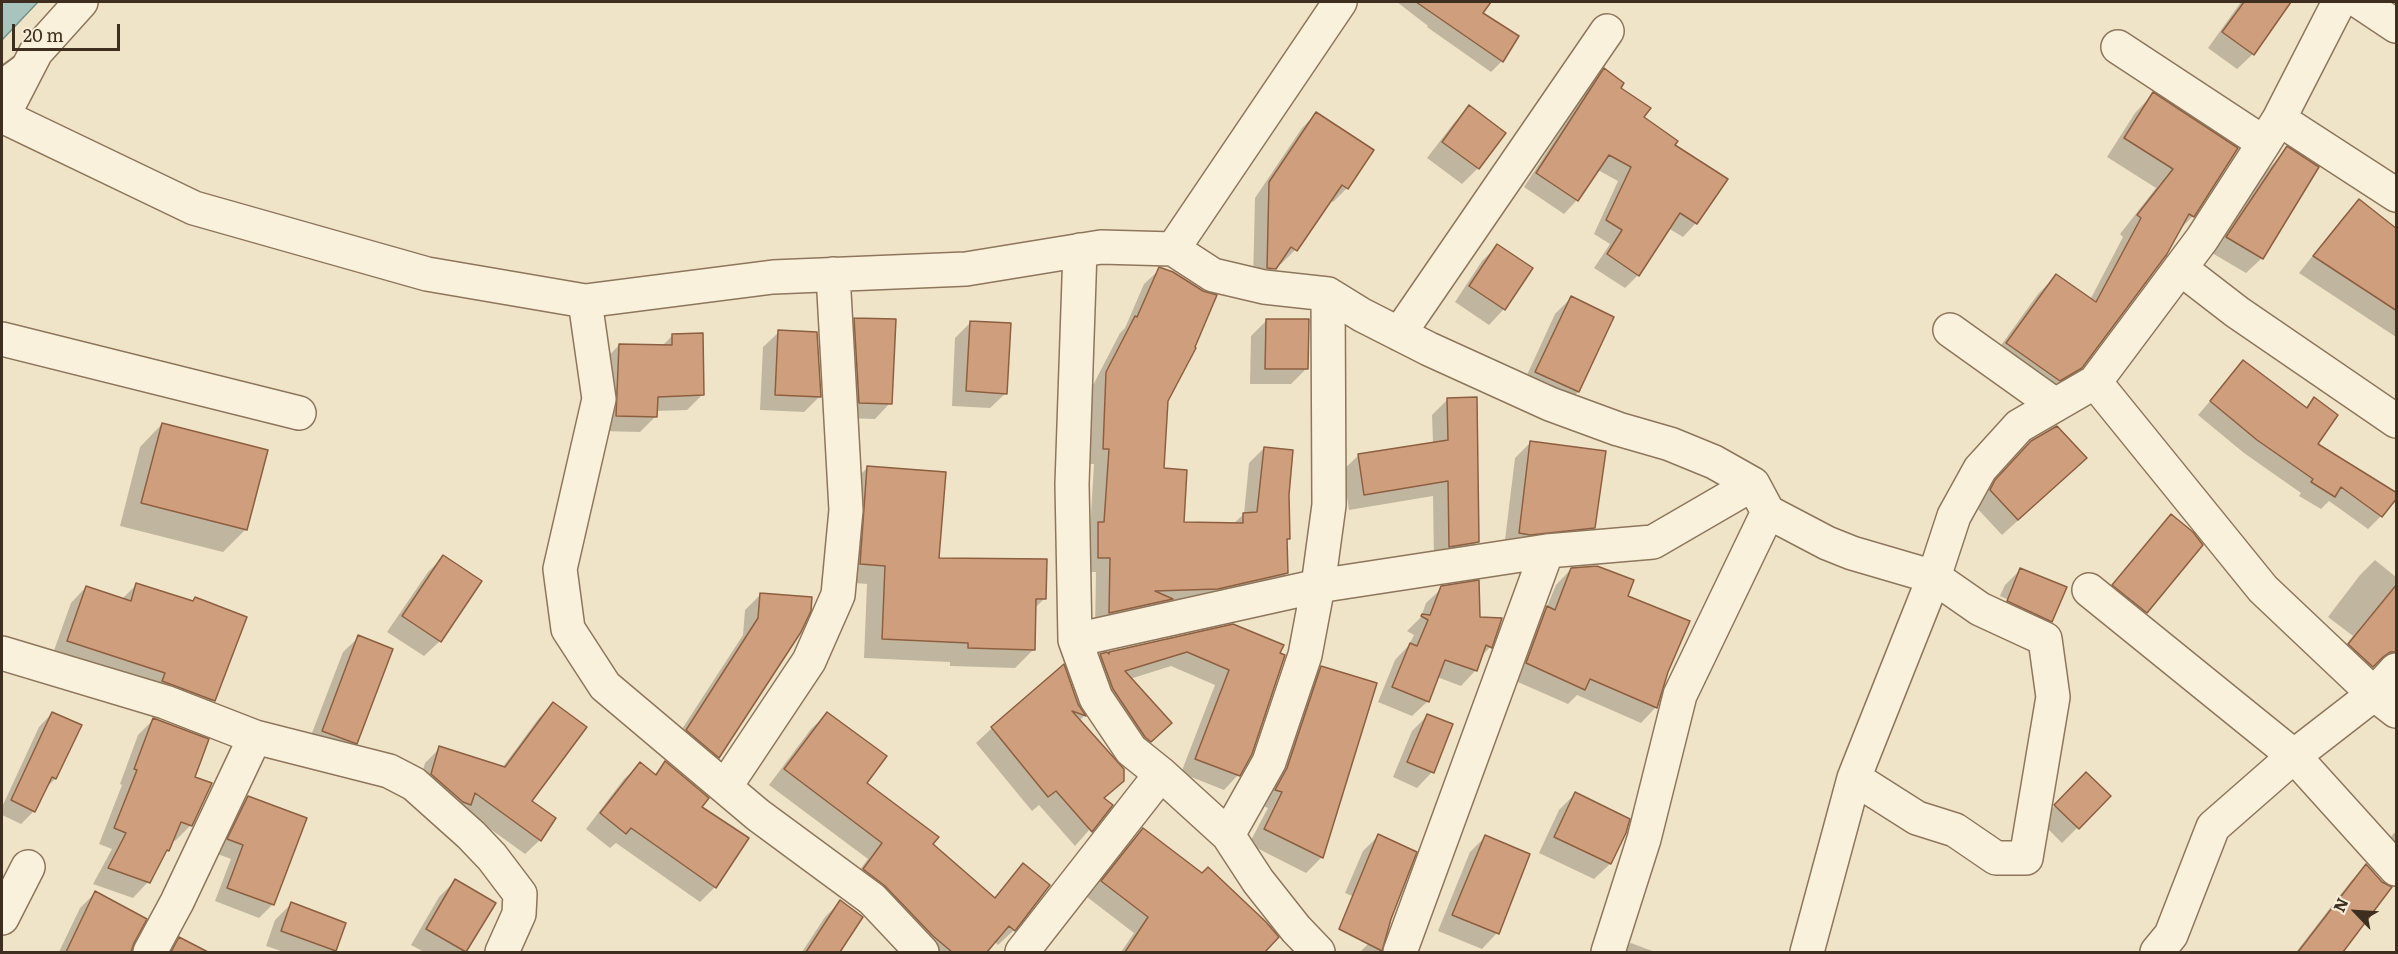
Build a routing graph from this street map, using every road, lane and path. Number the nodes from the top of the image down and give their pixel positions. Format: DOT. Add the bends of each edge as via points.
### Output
graph roads {
  1 [pos="81,2"];
  2 [pos="1340,2"];
  3 [pos="2339,2"];
  4 [pos="2360,2"];
  5 [pos="2397,26"];
  6 [pos="1607,31"];
  7 [pos="2118,47"];
  8 [pos="36,52"];
  9 [pos="2,77"];
  10 [pos="2,117"];
  11 [pos="2271,131"];
  12 [pos="2397,195"];
  13 [pos="1173,249"];
  14 [pos="1080,250"];
  15 [pos="2180,268"];
  16 [pos="833,274"];
  17 [pos="1328,294"];
  18 [pos="585,301"];
  19 [pos="1950,330"];
  20 [pos="1399,334"];
  21 [pos="2,339"];
  22 [pos="2095,382"];
  23 [pos="2055,405"];
  24 [pos="299,413"];
  25 [pos="2397,421"];
  26 [pos="1753,484"];
  27 [pos="1768,512"];
  28 [pos="1547,551"];
  29 [pos="1934,577"];
  30 [pos="1318,586"];
  31 [pos="2089,590"];
  32 [pos="1075,639"];
  33 [pos="2,653"];
  34 [pos="2397,670"];
  35 [pos="2385,702"];
  36 [pos="255,737"];
  37 [pos="2294,756"];
  38 [pos="1161,774"];
  39 [pos="1854,778"];
  40 [pos="725,788"];
  41 [pos="1228,836"];
  42 [pos="28,867"];
  43 [pos="2397,869"];
  44 [pos="2,918"];
  45 [pos="150,952"];
  46 [pos="502,952"];
  47 [pos="922,952"];
  48 [pos="1022,952"];
  49 [pos="1318,952"];
  50 [pos="1400,952"];
  51 [pos="1608,952"];
  52 [pos="1807,952"];
  53 [pos="2157,952"];
  1 -- 8 [label="street"];
  2 -- 13 [label="street"];
  3 -- 11 [label="street"];
  4 -- 5 [label="street"];
  6 -- 20 [label="street"];
  7 -- 11 [label="street"];
  8 -- 9 [label="lane"];
  8 -- 10 [label="street"];
  10 -- 18 [label="street" via="194,208 427,274"];
  11 -- 12 [label="street"];
  11 -- 15 [label="street"];
  13 -- 14 [label="street"];
  13 -- 17 [label="street" via="1213,275 1264,287"];
  14 -- 16 [label="street" via="966,269"];
  14 -- 32 [label="street" via="1072,484"];
  15 -- 22 [label="street"];
  15 -- 25 [label="street" via="2237,312"];
  16 -- 18 [label="street" via="773,277"];
  16 -- 40 [label="street" via="846,510 838,595 809,661"];
  17 -- 20 [label="street"];
  17 -- 30 [label="street" via="1329,505"];
  18 -- 40 [label="street" via="599,399 560,570 568,629 606,686"];
  19 -- 23 [label="street"];
  20 -- 26 [label="street" via="1550,404 1670,444"];
  21 -- 24 [label="street"];
  22 -- 23 [label="street"];
  22 -- 35 [label="street" via="2263,589"];
  23 -- 29 [label="street" via="2019,426 1980,469 1954,516"];
  26 -- 27 [label="street"];
  26 -- 28 [label="street" via="1653,542"];
  27 -- 29 [label="street" via="1852,553"];
  27 -- 51 [label="street" via="1680,695 1644,839"];
  28 -- 30 [label="street"];
  28 -- 50 [label="street"];
  29 -- 39 [label="street"];
  29 -- 39 [label="street" via="1980,609 2045,639 2053,697 2026,858 1996,858 1955,830 1917,818"];
  30 -- 32 [label="street"];
  30 -- 41 [label="street" via="1305,655 1269,762"];
  31 -- 37 [label="street"];
  32 -- 38 [label="street" via="1096,698 1131,750"];
  33 -- 36 [label="street" via="165,702"];
  34 -- 35 [label="street"];
  35 -- 37 [label="street"];
  36 -- 45 [label="street"];
  36 -- 46 [label="street" via="369,765 414,784 471,835 520,894 519,914"];
  37 -- 43 [label="street"];
  37 -- 53 [label="street" via="2213,827 2172,935"];
  38 -- 41 [label="street"];
  38 -- 48 [label="street"];
  39 -- 52 [label="street"];
  40 -- 47 [label="street" via="872,899"];
  41 -- 49 [label="street" via="1258,881"];
  42 -- 44 [label="street"];
}
